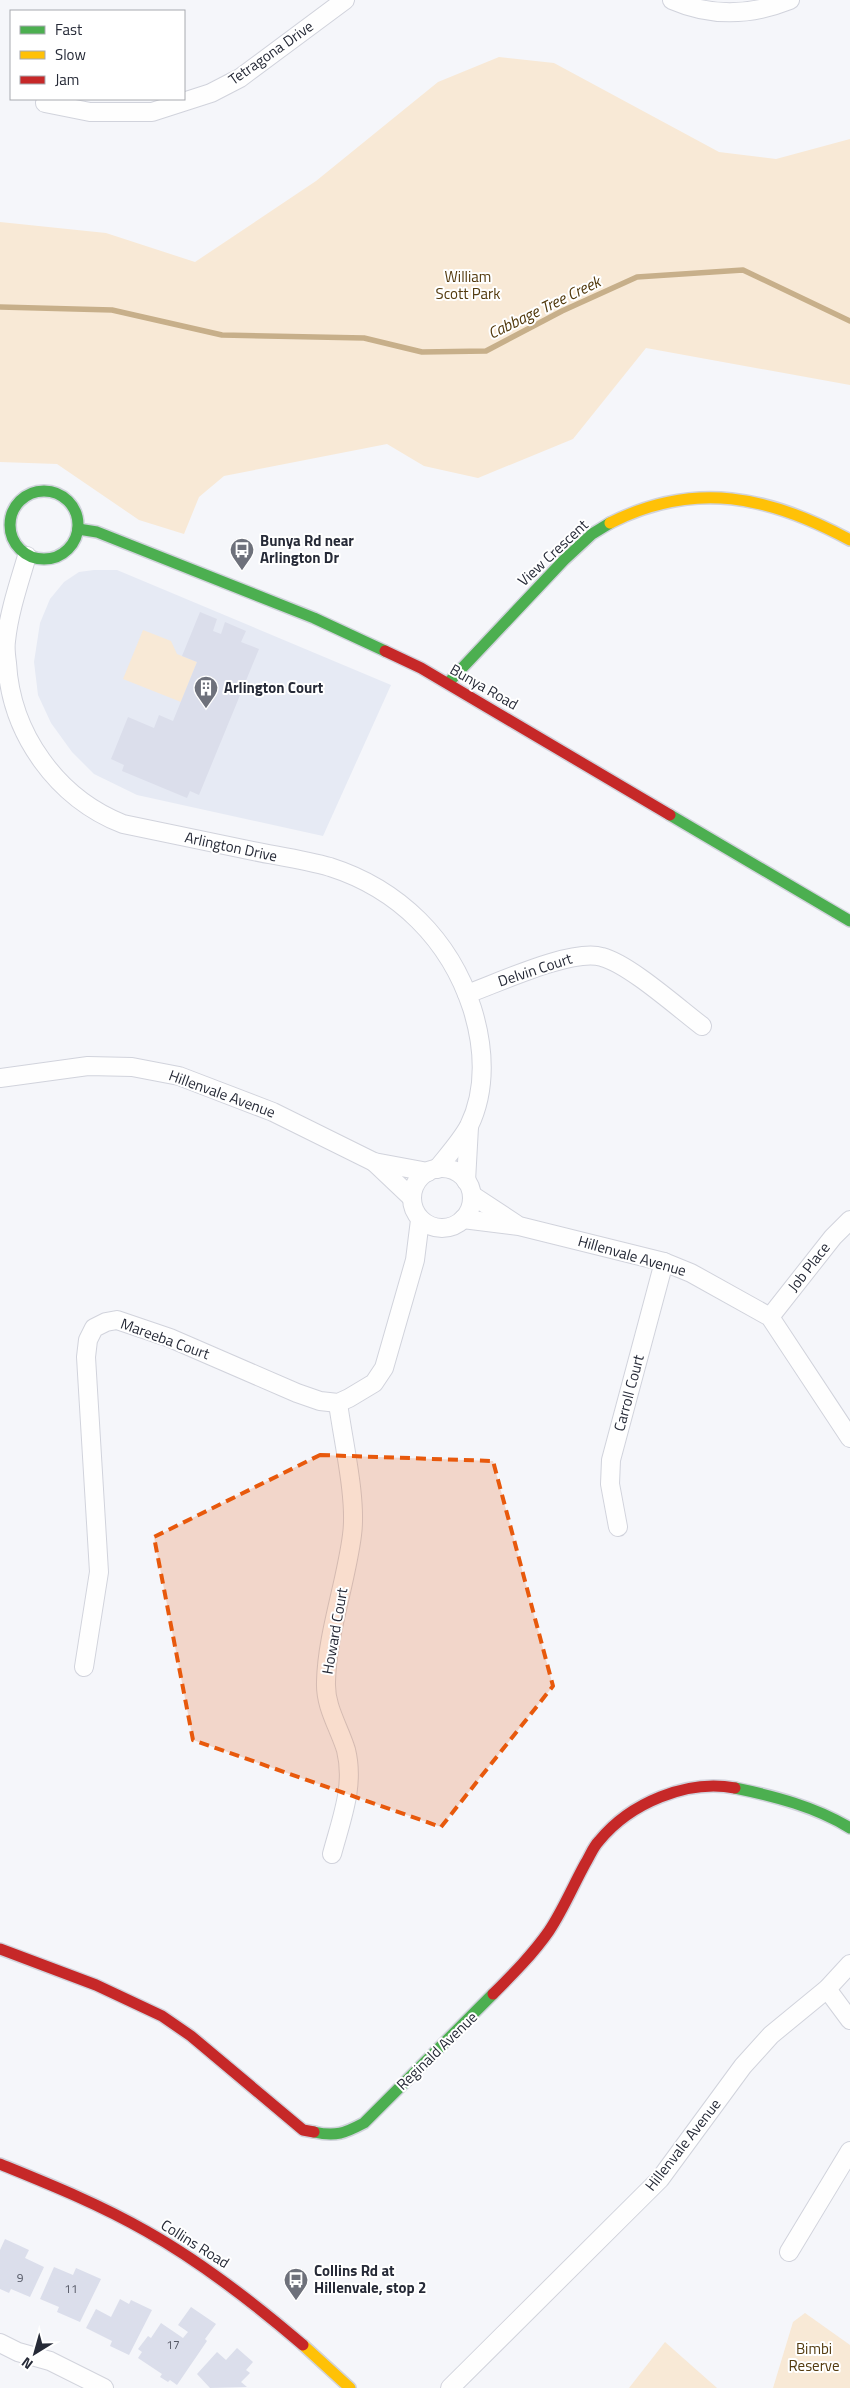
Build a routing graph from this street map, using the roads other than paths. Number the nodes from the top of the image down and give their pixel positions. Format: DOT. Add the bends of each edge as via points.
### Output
graph roads {
  1 [pos="345,0"];
  2 [pos="672,0"];
  3 [pos="790,0"];
  4 [pos="45,103"];
  5 [pos="0,503"];
  6 [pos="13,510"];
  7 [pos="78,529"];
  8 [pos="850,540"];
  9 [pos="27,556"];
  10 [pos="448,683"];
  11 [pos="850,921"];
  12 [pos="467,994"];
  13 [pos="702,1026"];
  14 [pos="0,1078"];
  15 [pos="469,1127"];
  16 [pos="374,1162"];
  17 [pos="433,1170"];
  18 [pos="469,1188"];
  19 [pos="412,1198"];
  20 [pos="464,1219"];
  21 [pos="420,1220"];
  22 [pos="850,1220"];
  23 [pos="519,1226"];
  24 [pos="440,1228"];
  25 [pos="415,1260"];
  26 [pos="664,1262"];
  27 [pos="770,1317"];
  28 [pos="338,1403"];
  29 [pos="850,1438"];
  30 [pos="618,1527"];
  31 [pos="84,1667"];
  32 [pos="842,1819"];
  33 [pos="850,1828"];
  34 [pos="332,1854"];
  35 [pos="0,1949"];
  36 [pos="850,1964"];
  37 [pos="827,1989"];
  38 [pos="850,2020"];
  39 [pos="850,2151"];
  40 [pos="0,2164"];
  41 [pos="789,2252"];
  42 [pos="0,2343"];
  43 [pos="104,2388"];
  44 [pos="350,2388"];
  45 [pos="450,2388"];
  1 -- 4 [label="street, Tetragona Drive" via="240,78 211,93 152,112 90,112"];
  2 -- 3 [label="street" via="695,10 738,12 772,7"];
  5 -- 6 [label="street"];
  6 -- 7 [label="street" via="27,495 48,491 63,497 74,508"];
  6 -- 9 [label="street" via="10,520 13,541"];
  7 -- 9 [label="street" via="76,540 60,556 38,559"];
  7 -- 10 [label="street, Bunya Road" via="97,532 314,618"];
  8 -- 10 [label="street, View Crescent" via="800,514 736,497 708,496 642,508 602,528 581,544 470,656"];
  9 -- 12 [label="street, Arlington Drive" via="5,642 8,678 16,716 36,754 58,781 100,815 123,824 331,867 381,889 417,917 443,946"];
  10 -- 11 [label="street, Bunya Road"];
  12 -- 13 [label="street, Delvin Court" via="569,957 601,956 622,966"];
  12 -- 15 [label="street, Arlington Drive" via="478,1028 483,1065 478,1100"];
  14 -- 16 [label="street, Hillenvale Avenue" via="88,1066 132,1067 179,1076 273,1112"];
  15 -- 17 [label="street, Arlington Drive"];
  15 -- 18 [label="street, Arlington Drive"];
  16 -- 17 [label="street, Hillenvale Avenue"];
  16 -- 19 [label="street, Hillenvale Avenue"];
  17 -- 18 [label="street" via="448,1169"];
  17 -- 19 [label="street" via="416,1183"];
  18 -- 20 [label="street" via="468,1212"];
  18 -- 23 [label="street, Hillenvale Avenue"];
  19 -- 21 [label="street"];
  20 -- 23 [label="street, Hillenvale Avenue"];
  20 -- 24 [label="street" via="453,1226"];
  21 -- 24 [label="street"];
  21 -- 25 [label="street"];
  22 -- 27 [label="street, Job Place"];
  23 -- 26 [label="street, Hillenvale Avenue"];
  24 -- 25 [label="street"];
  25 -- 28 [label="street" via="384,1368 374,1383"];
  26 -- 27 [label="street, Hillenvale Avenue" via="691,1273"];
  26 -- 30 [label="street, Carroll Court" via="611,1460 610,1484"];
  27 -- 29 [label="street, Hillenvale Avenue"];
  28 -- 31 [label="street, Mareeba Court" via="297,1393 126,1322 106,1322 94,1328 88,1340 86,1358 99,1572"];
  28 -- 34 [label="street, Howard Court" via="352,1503 352,1534 327,1667 326,1690 350,1776 349,1792"];
  32 -- 33 [label="street, Reginald Avenue"];
  32 -- 35 [label="street, Reginald Avenue" via="768,1795 728,1787 673,1792 644,1805 622,1819 598,1841 549,1930 495,1994 364,2123 330,2136 303,2130 191,2036 162,2016 96,1985"];
  36 -- 37 [label="street, Hillenvale Avenue"];
  37 -- 38 [label="street"];
  37 -- 45 [label="street, Hillenvale Avenue" via="771,2035 743,2066 660,2178"];
  39 -- 41 [label="street"];
  40 -- 44 [label="street, Collins Road" via="131,2223 195,2260 279,2322"];
  42 -- 43 [label="street" via="50,2361"];
}
